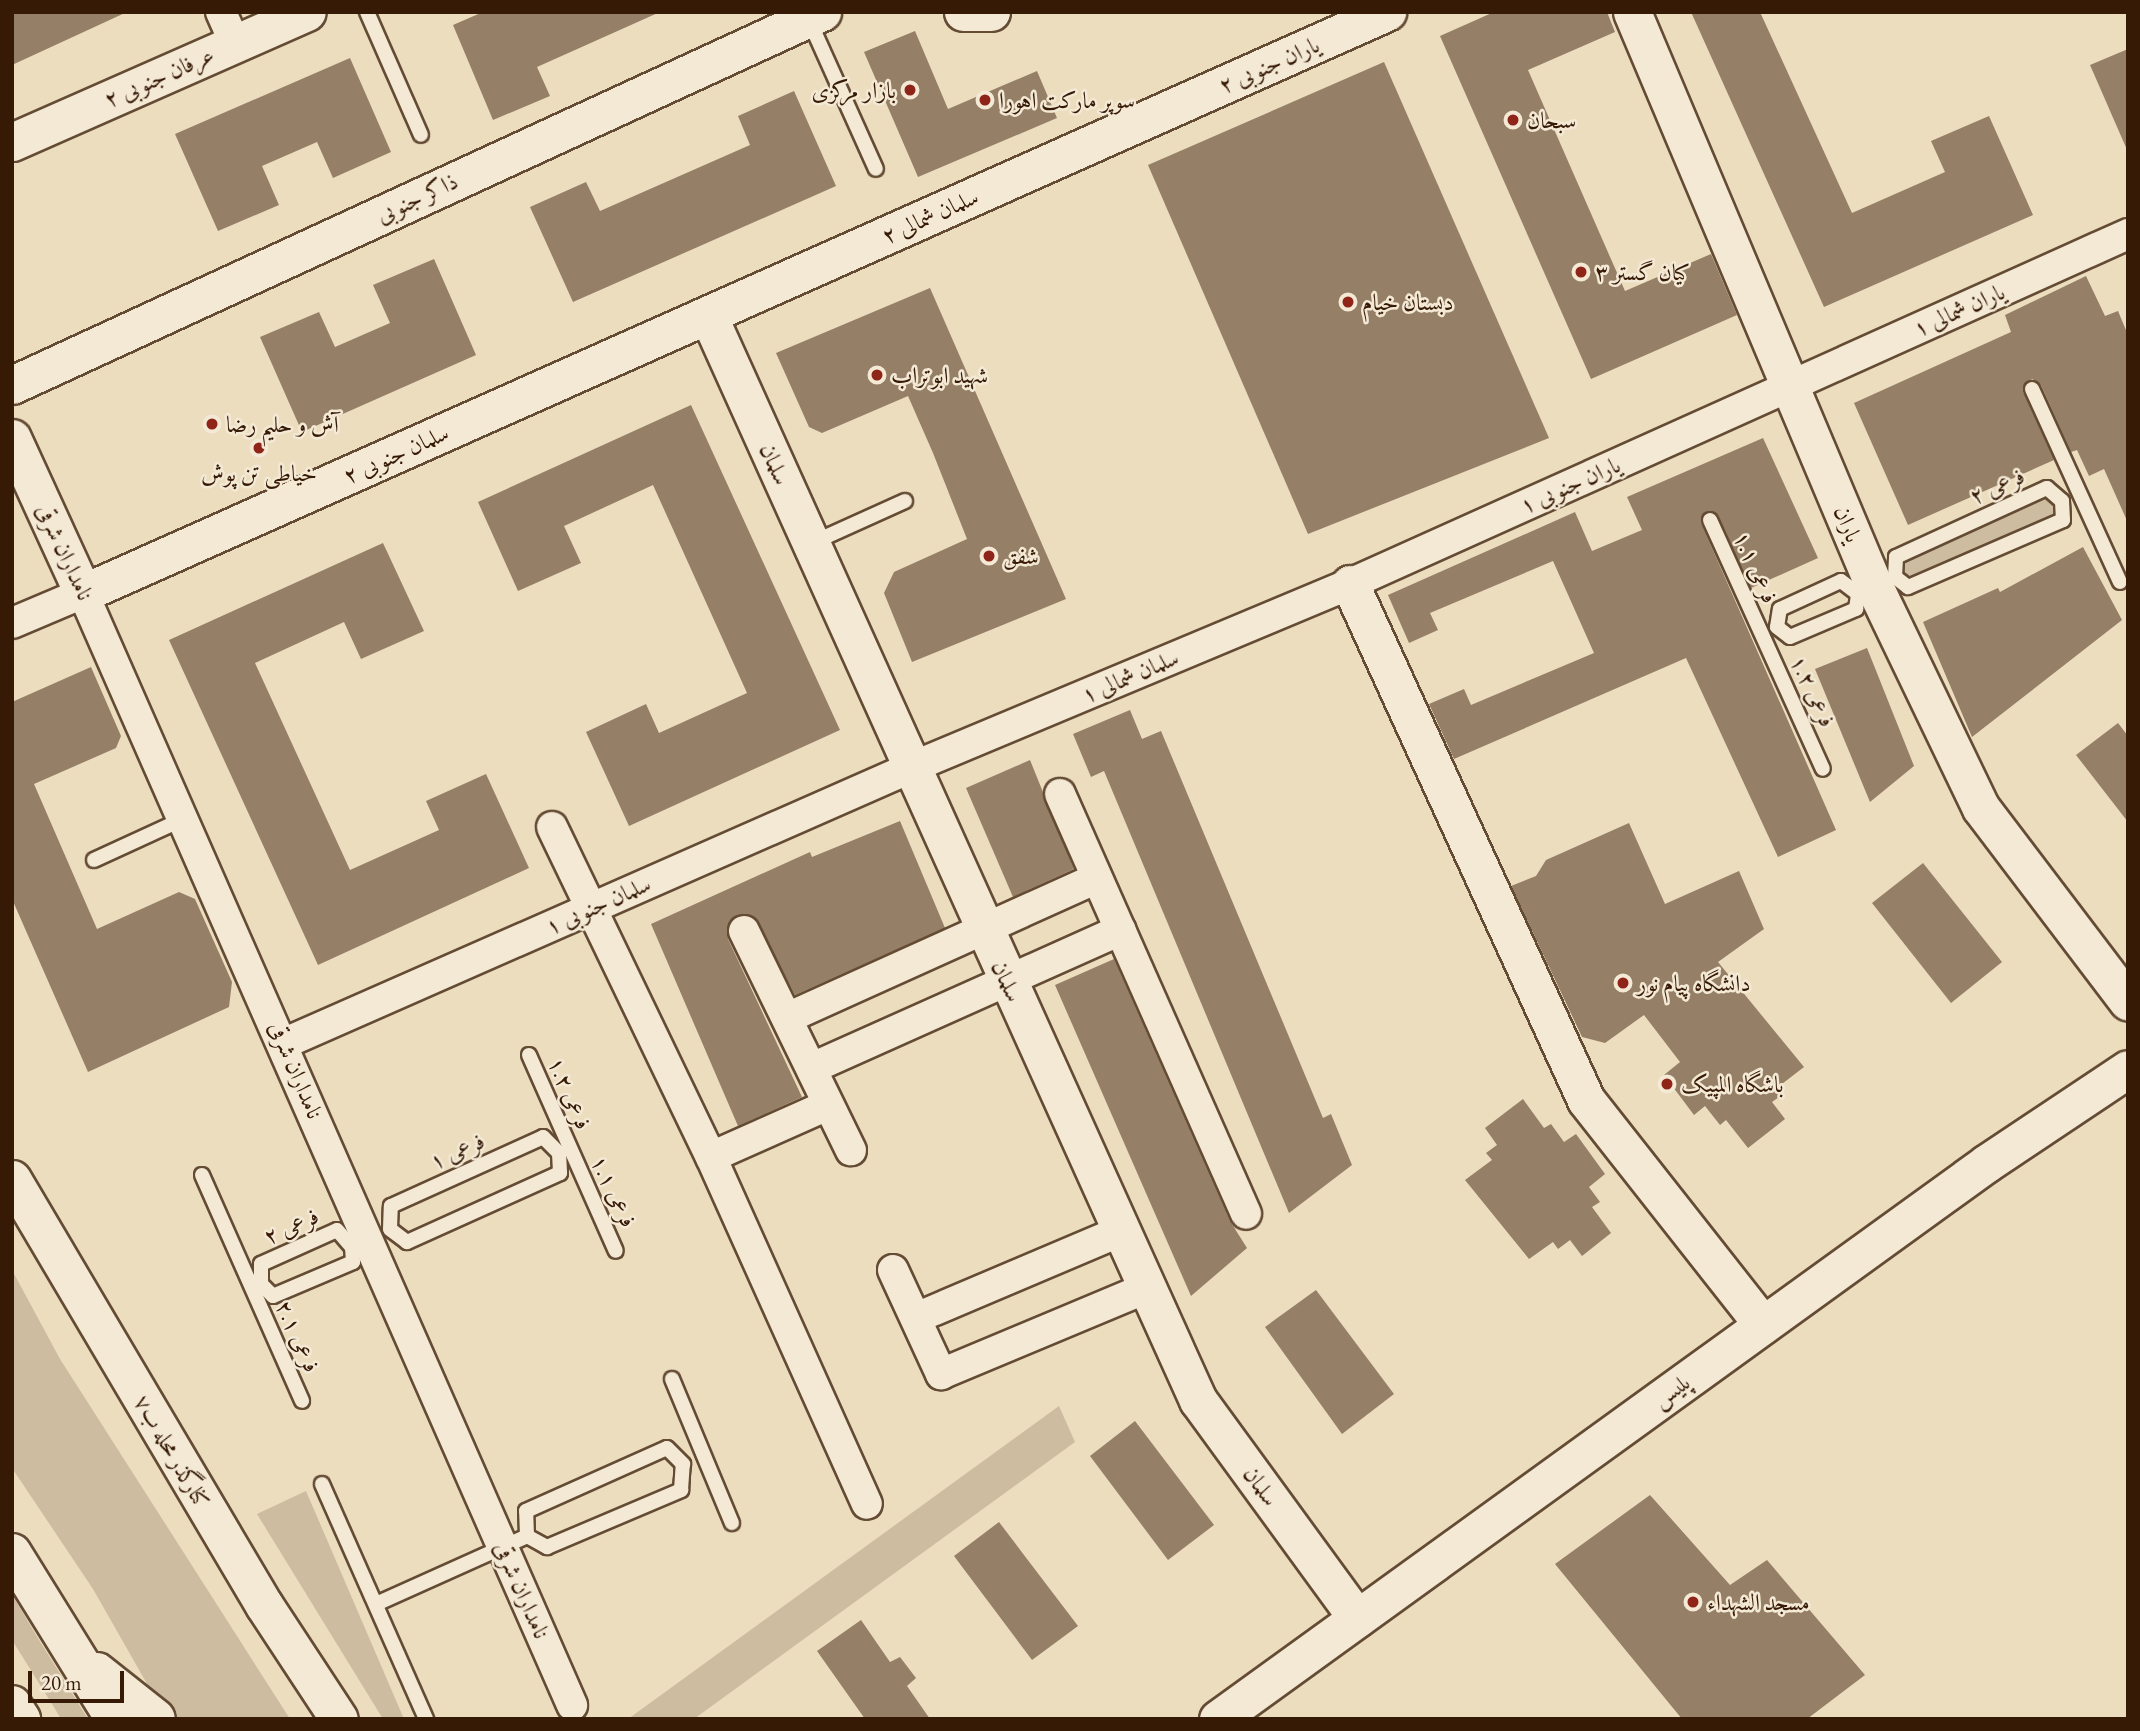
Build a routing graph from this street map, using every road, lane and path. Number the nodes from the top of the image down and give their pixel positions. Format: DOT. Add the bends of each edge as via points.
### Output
graph roads {
  1 [pos="307,12"];
  2 [pos="367,12"];
  3 [pos="963,12"];
  4 [pos="991,12"];
  5 [pos="1387,12"];
  6 [pos="1632,12"];
  7 [pos="812,14"];
  8 [pos="228,28"];
  9 [pos="1151,118"];
  10 [pos="421,135"];
  11 [pos="12,142"];
  12 [pos="876,169"];
  13 [pos="2128,234"];
  14 [pos="708,315"];
  15 [pos="12,385"];
  16 [pos="1791,386"];
  17 [pos="2032,390"];
  18 [pos="12,438"];
  19 [pos="2079,494"];
  20 [pos="905,501"];
  21 [pos="2062,502"];
  22 [pos="1710,520"];
  23 [pos="810,544"];
  24 [pos="2120,582"];
  25 [pos="1350,584"];
  26 [pos="1876,586"];
  27 [pos="83,593"];
  28 [pos="12,623"];
  29 [pos="1777,627"];
  30 [pos="1761,633"];
  31 [pos="910,768"];
  32 [pos="1823,769"];
  33 [pos="1060,794"];
  34 [pos="183,819"];
  35 [pos="552,827"];
  36 [pos="94,860"];
  37 [pos="1097,878"];
  38 [pos="590,909"];
  39 [pos="984,930"];
  40 [pos="1120,930"];
  41 [pos="744,931"];
  42 [pos="1006,979"];
  43 [pos="2128,1002"];
  44 [pos="787,1018"];
  45 [pos="285,1043"];
  46 [pos="529,1055"];
  47 [pos="812,1068"];
  48 [pos="2128,1069"];
  49 [pos="828,1105"];
  50 [pos="851,1150"];
  51 [pos="564,1151"];
  52 [pos="711,1157"];
  53 [pos="202,1175"];
  54 [pos="12,1178"];
  55 [pos="1246,1214"];
  56 [pos="1121,1231"];
  57 [pos="370,1239"];
  58 [pos="616,1251"];
  59 [pos="893,1270"];
  60 [pos="257,1286"];
  61 [pos="1147,1288"];
  62 [pos="916,1318"];
  63 [pos="1763,1325"];
  64 [pos="673,1379"];
  65 [pos="302,1401"];
  66 [pos="704,1454"];
  67 [pos="683,1464"];
  68 [pos="323,1484"];
  69 [pos="867,1504"];
  70 [pos="732,1523"];
  71 [pos="515,1541"];
  72 [pos="12,1553"];
  73 [pos="376,1604"];
  74 [pos="1357,1618"];
  75 [pos="74,1654"];
  76 [pos="12,1704"];
  77 [pos="572,1705"];
  78 [pos="21,1719"];
  79 [pos="115,1719"];
  80 [pos="156,1719"];
  81 [pos="339,1719"];
  82 [pos="426,1719"];
  83 [pos="1218,1719"];
  1 -- 8 [label="street, عرفان جنوبی ۲"];
  2 -- 10 [label="lane"];
  3 -- 4 [label="street"];
  5 -- 9 [label="street, یاران جنوبی ۲"];
  6 -- 16 [label="street, یاران"];
  7 -- 12 [label="lane"];
  7 -- 15 [label="street, ذاکر جنوبی"];
  8 -- 11 [label="street, عرفان جنوبی ۲"];
  9 -- 14 [label="street, سلمان شمالی ۲"];
  13 -- 16 [label="street, یاران شمالی ۱"];
  14 -- 23 [label="street, سلمان"];
  14 -- 27 [label="street, سلمان جنوبی ۲"];
  16 -- 25 [label="street, یاران جنوبی ۱"];
  16 -- 26 [label="street, یاران"];
  17 -- 19 [label="lane"];
  18 -- 27 [label="street, نامداران شرقی"];
  19 -- 21 [label="lane"];
  19 -- 24 [label="lane"];
  20 -- 23 [label="lane"];
  21 -- 26 [label="lane" via="2063,520 1908,587"];
  21 -- 26 [label="lane, فرعی ۲" via="2047,488 1896,557"];
  22 -- 30 [label="lane, فرعی ۱.۱"];
  23 -- 31 [label="street, سلمان"];
  25 -- 31 [label="street, سلمان شمالی ۱"];
  25 -- 63 [label="street" via="1586,1100"];
  26 -- 29 [label="lane" via="1856,609 1790,637"];
  26 -- 29 [label="lane" via="1841,581 1780,609"];
  26 -- 43 [label="street, یاران" via="1981,808"];
  27 -- 28 [label="street"];
  27 -- 34 [label="street, نامداران شرقی"];
  29 -- 30 [label="lane"];
  30 -- 32 [label="lane, فرعی ۱.۲"];
  31 -- 38 [label="street, سلمان جنوبی ۱"];
  31 -- 39 [label="street, سلمان"];
  33 -- 37 [label="street"];
  34 -- 36 [label="lane"];
  34 -- 45 [label="street, نامداران شرقی"];
  35 -- 38 [label="street"];
  37 -- 39 [label="street"];
  37 -- 40 [label="street"];
  38 -- 45 [label="street, سلمان جنوبی ۱"];
  38 -- 52 [label="street"];
  39 -- 42 [label="street, سلمان"];
  39 -- 44 [label="street"];
  40 -- 42 [label="street"];
  40 -- 55 [label="street"];
  41 -- 44 [label="street"];
  42 -- 47 [label="street"];
  42 -- 56 [label="street, سلمان"];
  44 -- 47 [label="street"];
  45 -- 57 [label="street, نامداران شرقی"];
  46 -- 51 [label="lane, فرعی ۱.۲"];
  47 -- 49 [label="street"];
  48 -- 63 [label="street, پلیس"];
  49 -- 50 [label="street"];
  49 -- 52 [label="street"];
  51 -- 57 [label="lane" via="560,1173 407,1242"];
  51 -- 57 [label="lane, فرعی ۱" via="543,1138 391,1206"];
  51 -- 58 [label="lane, فرعی ۱.۱"];
  52 -- 69 [label="street"];
  53 -- 60 [label="lane, فرعی ۲.۱"];
  54 -- 81 [label="street, کنارگذر محله ب۷" via="264,1605"];
  56 -- 61 [label="street, سلمان"];
  56 -- 62 [label="street"];
  57 -- 60 [label="lane" via="353,1262 272,1296"];
  57 -- 60 [label="lane, فرعی ۲" via="337,1230 261,1264"];
  57 -- 71 [label="street, نامداران شرقی"];
  59 -- 62 [label="street"];
  60 -- 65 [label="lane, فرعی ۲.۱"];
  61 -- 62 [label="street" via="941,1374"];
  61 -- 74 [label="street, سلمان" via="1198,1400"];
  63 -- 74 [label="street, پلیس"];
  64 -- 66 [label="lane"];
  66 -- 67 [label="lane"];
  66 -- 70 [label="lane"];
  67 -- 71 [label="lane" via="681,1490 547,1547"];
  67 -- 71 [label="lane" via="667,1448 526,1511"];
  68 -- 73 [label="lane"];
  71 -- 73 [label="lane"];
  71 -- 77 [label="street, نامداران شرقی"];
  72 -- 75 [label="main road"];
  73 -- 82 [label="lane"];
  74 -- 83 [label="street, پلیس"];
  75 -- 79 [label="main road"];
  75 -- 80 [label="main road"];
  76 -- 78 [label="main road"];
}
